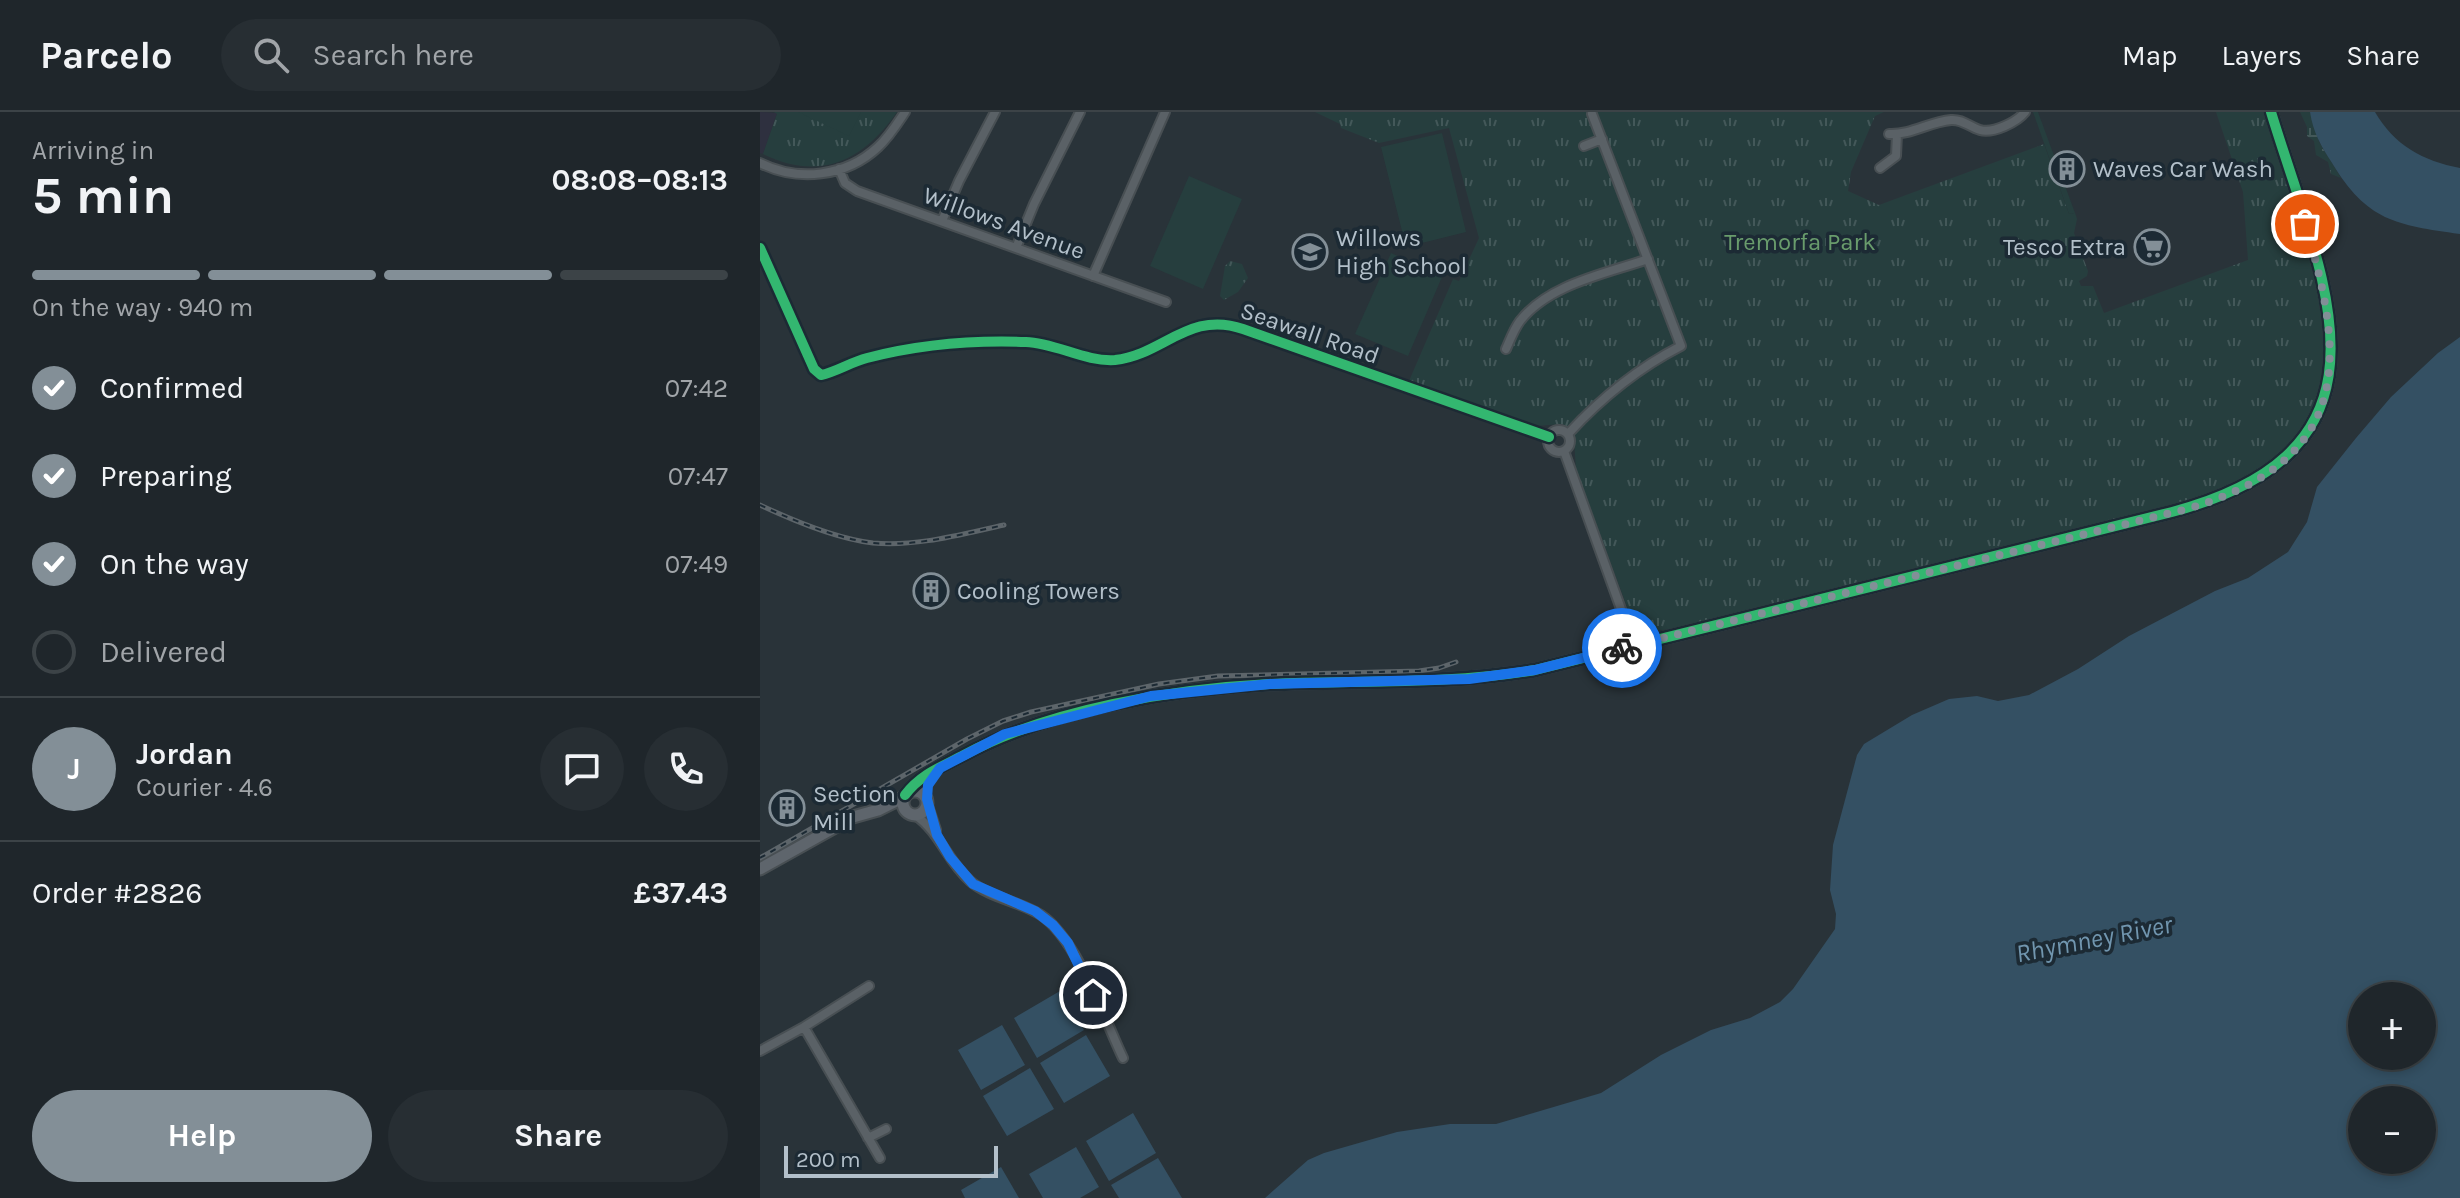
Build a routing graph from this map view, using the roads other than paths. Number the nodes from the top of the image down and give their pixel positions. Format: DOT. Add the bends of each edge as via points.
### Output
graph roads {
  1 [pos="905,112"];
  2 [pos="995,112"];
  3 [pos="1080,112"];
  4 [pos="1165,112"];
  5 [pos="2025,112"];
  6 [pos="2271,112"];
  7 [pos="1592,114"];
  8 [pos="1602,139"];
  9 [pos="1584,146"];
  10 [pos="760,163"];
  11 [pos="1880,168"];
  12 [pos="839,169"];
  13 [pos="942,221"];
  14 [pos="760,248"];
  15 [pos="1016,248"];
  16 [pos="1648,259"];
  17 [pos="1093,276"];
  18 [pos="1166,302"];
  19 [pos="1506,349"];
  20 [pos="1568,434"];
  21 [pos="1549,437"];
  22 [pos="1564,451"];
  23 [pos="1634,645"];
  24 [pos="940,768"];
  25 [pos="904,796"];
  26 [pos="927,801"];
  27 [pos="878,810"];
  28 [pos="912,814"];
  29 [pos="937,835"];
  30 [pos="760,869"];
  31 [pos="869,986"];
  32 [pos="804,1027"];
  33 [pos="760,1051"];
  34 [pos="1123,1058"];
  35 [pos="886,1129"];
  36 [pos="868,1138"];
  37 [pos="880,1158"];
  1 -- 12 [label="street" via="878,147"];
  2 -- 13 [label="street"];
  3 -- 15 [label="street"];
  4 -- 17 [label="street"];
  5 -- 11 [label="street" via="1991,130 1955,120 1893,134 1896,156"];
  6 -- 23 [label="street" via="2325,293 2331,335 2325,397 2307,433 2285,459 2244,486 2187,509"];
  7 -- 8 [label="street"];
  8 -- 9 [label="street"];
  8 -- 16 [label="street"];
  10 -- 12 [label="street" via="798,174"];
  12 -- 13 [label="street, Willows Avenue" via="852,189"];
  13 -- 15 [label="street, Willows Avenue"];
  14 -- 21 [label="street, Seawall Road" via="821,375 876,356 976,343 1041,343 1100,359 1121,359 1189,328 1223,324"];
  15 -- 17 [label="street, Willows Avenue"];
  16 -- 19 [label="street" via="1559,290 1535,305 1518,323"];
  16 -- 20 [label="street" via="1681,346 1625,380"];
  17 -- 18 [label="street, Willows Avenue"];
  20 -- 21 [label="street" via="1559,429"];
  20 -- 22 [label="street" via="1570,444"];
  21 -- 22 [label="street" via="1552,449"];
  22 -- 23 [label="street"];
  23 -- 24 [label="street" via="1499,675 1270,684 1151,696 1005,734"];
  24 -- 25 [label="street" via="923,775"];
  24 -- 26 [label="street" via="928,785"];
  25 -- 26 [label="street" via="919,791"];
  25 -- 27 [label="street"];
  25 -- 28 [label="street" via="904,808"];
  26 -- 28 [label="street" via="925,810"];
  26 -- 29 [label="street"];
  27 -- 28 [label="street"];
  27 -- 30 [label="street" via="853,817"];
  28 -- 29 [label="street"];
  29 -- 34 [label="street" via="973,884 1035,911 1059,931"];
  31 -- 32 [label="street"];
  32 -- 33 [label="street"];
  32 -- 36 [label="street"];
  35 -- 36 [label="street"];
  36 -- 37 [label="street"];
}
